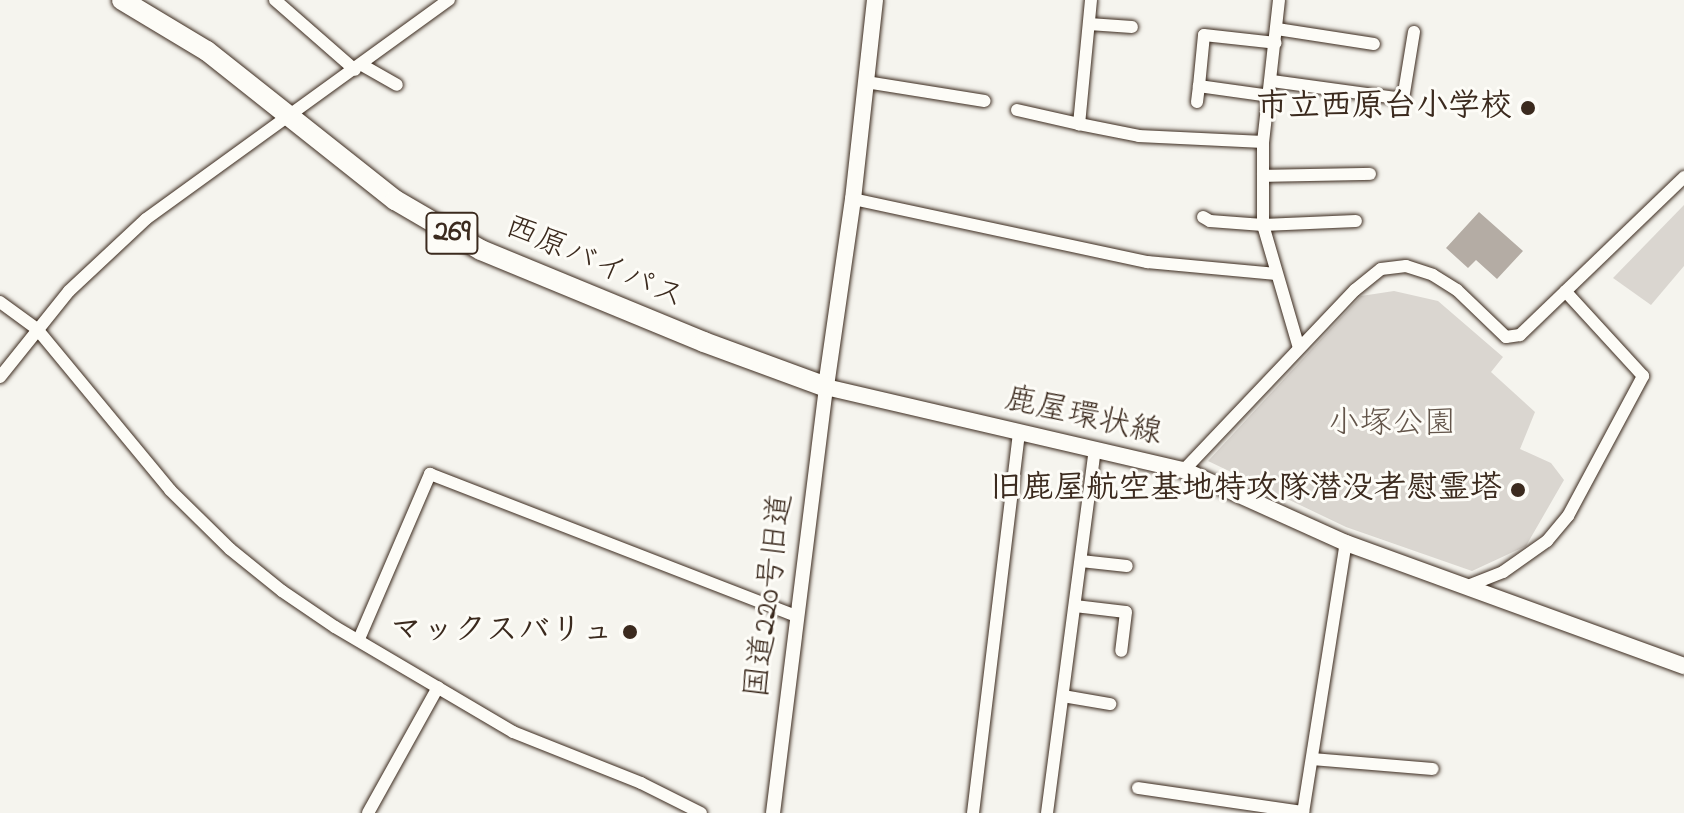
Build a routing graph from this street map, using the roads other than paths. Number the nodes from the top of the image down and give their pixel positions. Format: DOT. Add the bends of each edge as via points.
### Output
graph roads {
  1 [pos="122,0"];
  2 [pos="275,0"];
  3 [pos="449,0"];
  4 [pos="875,0"];
  5 [pos="1091,0"];
  6 [pos="1279,0"];
  7 [pos="1089,24"];
  8 [pos="1132,27"];
  9 [pos="1414,32"];
  10 [pos="1189,34"];
  11 [pos="1204,35"];
  12 [pos="1277,36"];
  13 [pos="1374,44"];
  14 [pos="358,67"];
  15 [pos="1272,81"];
  16 [pos="866,82"];
  17 [pos="397,85"];
  18 [pos="1199,86"];
  19 [pos="1270,96"];
  20 [pos="984,101"];
  21 [pos="1197,102"];
  22 [pos="1017,110"];
  23 [pos="289,118"];
  24 [pos="1079,124"];
  25 [pos="1263,142"];
  26 [pos="1370,174"];
  27 [pos="1263,176"];
  28 [pos="1684,177"];
  29 [pos="853,199"];
  30 [pos="1203,217"];
  31 [pos="1356,221"];
  32 [pos="1263,225"];
  33 [pos="1276,274"];
  34 [pos="1565,291"];
  35 [pos="0,302"];
  36 [pos="37,329"];
  37 [pos="1299,348"];
  38 [pos="0,377"];
  39 [pos="826,387"];
  40 [pos="1019,432"];
  41 [pos="1095,449"];
  42 [pos="1184,470"];
  43 [pos="1346,543"];
  44 [pos="1081,561"];
  45 [pos="1127,566"];
  46 [pos="1465,587"];
  47 [pos="1075,606"];
  48 [pos="797,616"];
  49 [pos="359,639"];
  50 [pos="1121,651"];
  51 [pos="1684,666"];
  52 [pos="438,687"];
  53 [pos="1063,696"];
  54 [pos="1110,704"];
  55 [pos="1312,759"];
  56 [pos="1433,769"];
  57 [pos="1138,788"];
  58 [pos="1303,812"];
  59 [pos="368,813"];
  60 [pos="701,813"];
  61 [pos="773,813"];
  62 [pos="973,813"];
  63 [pos="1047,813"];
  1 -- 23 [label="highway, 西原バイパス / 269" via="207,51"];
  2 -- 14 [label="street"];
  3 -- 14 [label="street"];
  4 -- 16 [label="main road"];
  5 -- 7 [label="street"];
  6 -- 12 [label="street"];
  7 -- 8 [label="street"];
  7 -- 24 [label="street"];
  9 -- 15 [label="street" via="1403,99"];
  10 -- 11 [label="street"];
  11 -- 12 [label="street"];
  11 -- 18 [label="street"];
  12 -- 13 [label="street"];
  12 -- 15 [label="street"];
  14 -- 17 [label="street"];
  14 -- 23 [label="street"];
  15 -- 19 [label="street"];
  16 -- 20 [label="street"];
  16 -- 29 [label="main road"];
  18 -- 19 [label="street"];
  18 -- 21 [label="street"];
  19 -- 25 [label="street"];
  22 -- 24 [label="street"];
  23 -- 36 [label="street" via="146,219 69,291"];
  23 -- 39 [label="highway, 西原バイパス / 269" via="395,200 481,250"];
  24 -- 25 [label="street" via="1139,136"];
  25 -- 27 [label="street"];
  26 -- 27 [label="street"];
  27 -- 32 [label="street"];
  28 -- 34 [label="street"];
  29 -- 33 [label="street" via="1147,262"];
  29 -- 39 [label="main road"];
  30 -- 32 [label="street"];
  31 -- 32 [label="street"];
  32 -- 33 [label="street"];
  33 -- 37 [label="street"];
  34 -- 37 [label="street" via="1520,335 1506,337 1457,290 1433,275 1406,266 1381,269"];
  34 -- 46 [label="street" via="1643,376 1554,533 1503,572"];
  35 -- 36 [label="street"];
  36 -- 38 [label="street"];
  36 -- 49 [label="street" via="170,490 230,549 282,591"];
  37 -- 42 [label="street"];
  39 -- 40 [label="main road, 鹿屋環状線"];
  39 -- 48 [label="street, 国道220号旧道"];
  40 -- 41 [label="main road, 鹿屋環状線"];
  40 -- 62 [label="street"];
  41 -- 42 [label="main road, 鹿屋環状線"];
  41 -- 44 [label="street"];
  42 -- 43 [label="main road, 鹿屋環状線"];
  43 -- 46 [label="main road, 鹿屋環状線"];
  43 -- 55 [label="street"];
  44 -- 45 [label="street"];
  44 -- 47 [label="street"];
  46 -- 51 [label="main road, 鹿屋環状線"];
  47 -- 50 [label="street" via="1126,612"];
  47 -- 53 [label="street"];
  48 -- 49 [label="street" via="430,474"];
  48 -- 61 [label="street, 国道220号旧道"];
  49 -- 52 [label="street"];
  52 -- 59 [label="street"];
  52 -- 60 [label="street" via="513,732"];
  53 -- 54 [label="street"];
  53 -- 63 [label="street"];
  55 -- 56 [label="street"];
  55 -- 58 [label="street"];
  57 -- 58 [label="street"];
}
